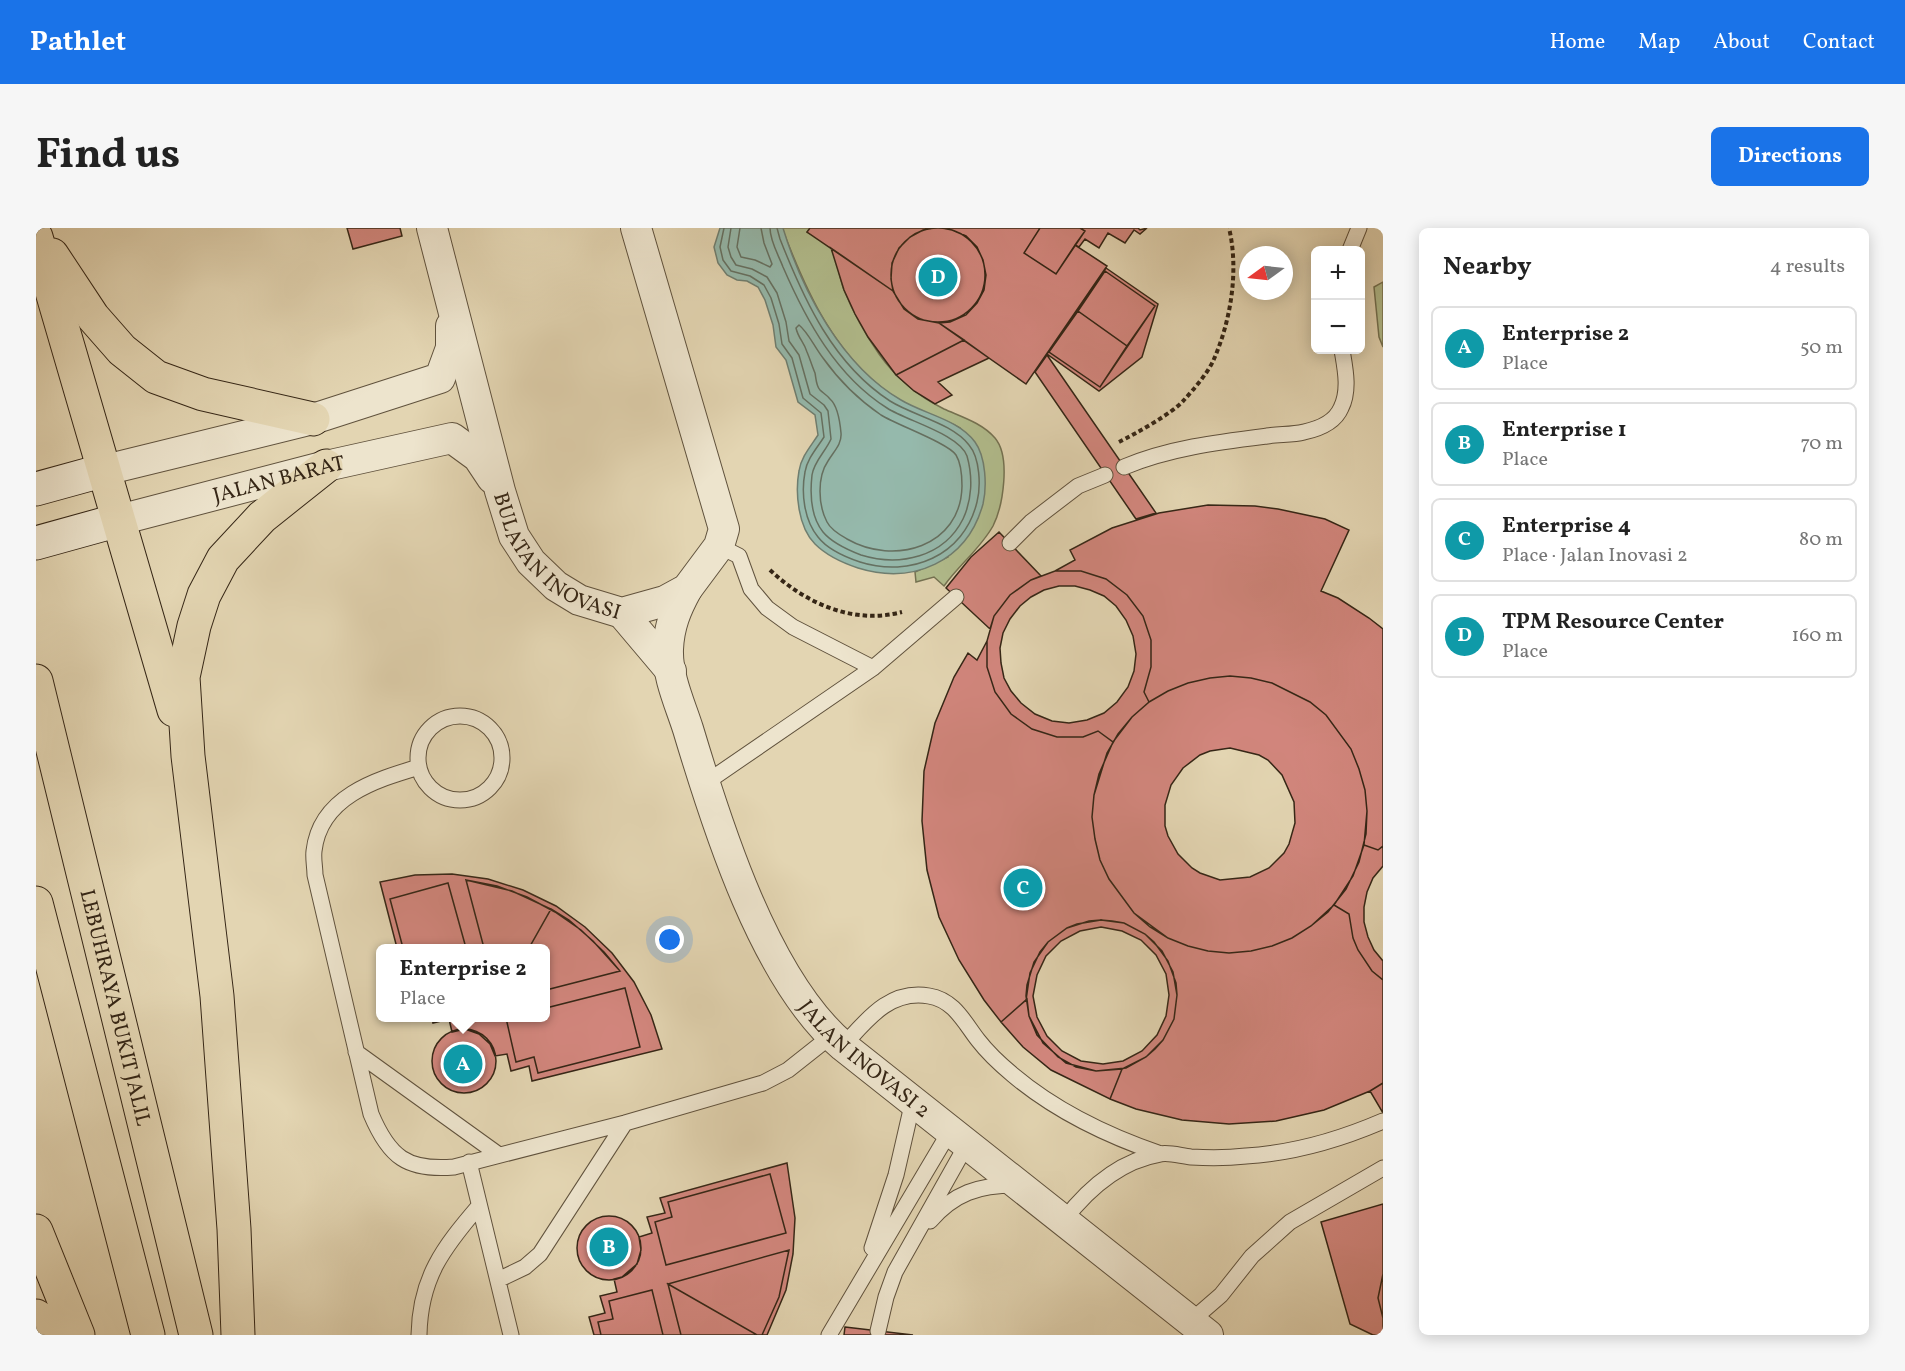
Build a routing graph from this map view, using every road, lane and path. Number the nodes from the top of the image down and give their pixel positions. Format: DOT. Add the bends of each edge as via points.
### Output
graph roads {
  1 [pos="432,228"];
  2 [pos="636,228"];
  3 [pos="1229,228"];
  4 [pos="1359,228"];
  5 [pos="36,231"];
  6 [pos="36,237"];
  7 [pos="1352,246"];
  8 [pos="450,303"];
  9 [pos="1343,354"];
  10 [pos="313,419"];
  11 [pos="1110,446"];
  12 [pos="326,466"];
  13 [pos="1124,467"];
  14 [pos="105,470"];
  15 [pos="1106,475"];
  16 [pos="49,485"];
  17 [pos="500,491"];
  18 [pos="119,520"];
  19 [pos="36,543"];
  20 [pos="1010,543"];
  21 [pos="719,546"];
  22 [pos="765,564"];
  23 [pos="687,589"];
  24 [pos="956,597"];
  25 [pos="908,610"];
  26 [pos="622,613"];
  27 [pos="873,668"];
  28 [pos="670,671"];
  29 [pos="36,681"];
  30 [pos="188,756"];
  31 [pos="419,767"];
  32 [pos="704,784"];
  33 [pos="36,903"];
  34 [pos="837,1041"];
  35 [pos="356,1052"];
  36 [pos="913,1101"];
  37 [pos="1383,1121"];
  38 [pos="625,1123"];
  39 [pos="959,1137"];
  40 [pos="1161,1154"];
  41 [pos="499,1155"];
  42 [pos="469,1162"];
  43 [pos="1383,1168"];
  44 [pos="1019,1185"];
  45 [pos="479,1206"];
  46 [pos="1064,1220"];
  47 [pos="36,1231"];
  48 [pos="909,1246"];
  49 [pos="498,1280"];
  50 [pos="854,1293"];
  51 [pos="36,1316"];
  52 [pos="1200,1328"];
  53 [pos="878,1331"];
  54 [pos="64,1335"];
  55 [pos="78,1335"];
  56 [pos="148,1335"];
  57 [pos="196,1335"];
  58 [pos="238,1335"];
  59 [pos="419,1335"];
  60 [pos="511,1335"];
  61 [pos="829,1335"];
  1 -- 8 [label="street, BULATAN INOVASI"];
  2 -- 21 [label="street" via="724,529"];
  3 -- 11 [label="path" via="1233,280 1214,361 1183,402"];
  4 -- 7 [label="lane"];
  5 -- 10 [label="highway" via="93,317 122,350 156,376 203,394"];
  6 -- 14 [label="highway"];
  8 -- 10 [label="street" via="451,348 440,378"];
  8 -- 17 [label="street, BULATAN INOVASI"];
  9 -- 13 [label="lane" via="1346,390 1341,409 1328,424 1303,432 1211,443"];
  10 -- 14 [label="street"];
  12 -- 17 [label="street, JALAN BARAT" via="452,438 478,457"];
  12 -- 18 [label="street, JALAN BARAT"];
  12 -- 30 [label="highway" via="262,517 223,559 204,595 183,677"];
  14 -- 16 [label="main road"];
  14 -- 18 [label="highway"];
  15 -- 20 [label="lane" via="1078,486"];
  17 -- 26 [label="street, BULATAN INOVASI" via="514,536 531,562 556,586 579,600"];
  18 -- 19 [label="main road, JALAN BARAT"];
  18 -- 30 [label="highway"];
  21 -- 23 [label="street, BULATAN INOVASI"];
  21 -- 27 [label="lane" via="739,556 751,589 767,608 793,627"];
  22 -- 25 [label="path" via="800,594 828,608 862,615 890,615"];
  23 -- 26 [label="street, BULATAN INOVASI" via="665,601"];
  23 -- 28 [label="street" via="674,614 668,650"];
  24 -- 27 [label="lane"];
  26 -- 28 [label="street"];
  27 -- 32 [label="lane"];
  28 -- 32 [label="street, JALAN INOVASI 2"];
  29 -- 57 [label="highway, LEBUHRAYA BUKIT JALIL"];
  30 -- 58 [label="highway" via="218,996"];
  31 -- 31 [label="lane" via="434,790 459,800 473,798 495,782 502,756 496,736 482,721 455,716 441,719 430,728 418,752"];
  31 -- 35 [label="lane" via="383,777 343,800 319,830 314,852 315,875"];
  32 -- 34 [label="street, JALAN INOVASI 2" via="771,948 798,995"];
  33 -- 56 [label="highway"];
  34 -- 36 [label="street, JALAN INOVASI 2"];
  34 -- 38 [label="lane" via="763,1083"];
  34 -- 40 [label="lane" via="891,1002 909,996 944,1001 1013,1076 1042,1097 1094,1128"];
  35 -- 41 [label="lane"];
  35 -- 42 [label="lane" via="371,1114 394,1153 413,1165 432,1169"];
  36 -- 39 [label="street, JALAN INOVASI 2"];
  36 -- 50 [label="lane" via="884,1215"];
  37 -- 40 [label="lane" via="1344,1137 1276,1153 1221,1158"];
  38 -- 41 [label="lane"];
  38 -- 49 [label="lane" via="540,1254 525,1267"];
  39 -- 44 [label="street, JALAN INOVASI 2"];
  39 -- 48 [label="lane"];
  39 -- 50 [label="lane"];
  40 -- 46 [label="lane" via="1122,1168 1099,1182"];
  41 -- 42 [label="lane"];
  42 -- 45 [label="lane"];
  43 -- 52 [label="lane" via="1290,1222 1252,1256"];
  44 -- 46 [label="street, JALAN INOVASI 2"];
  44 -- 48 [label="lane" via="988,1186 959,1197 941,1209"];
  45 -- 49 [label="lane"];
  45 -- 59 [label="lane" via="435,1263 426,1286"];
  46 -- 52 [label="street, JALAN INOVASI 2"];
  47 -- 55 [label="highway"];
  48 -- 53 [label="lane" via="895,1272"];
  49 -- 60 [label="lane"];
  50 -- 61 [label="lane"];
  51 -- 54 [label="highway"];
}
